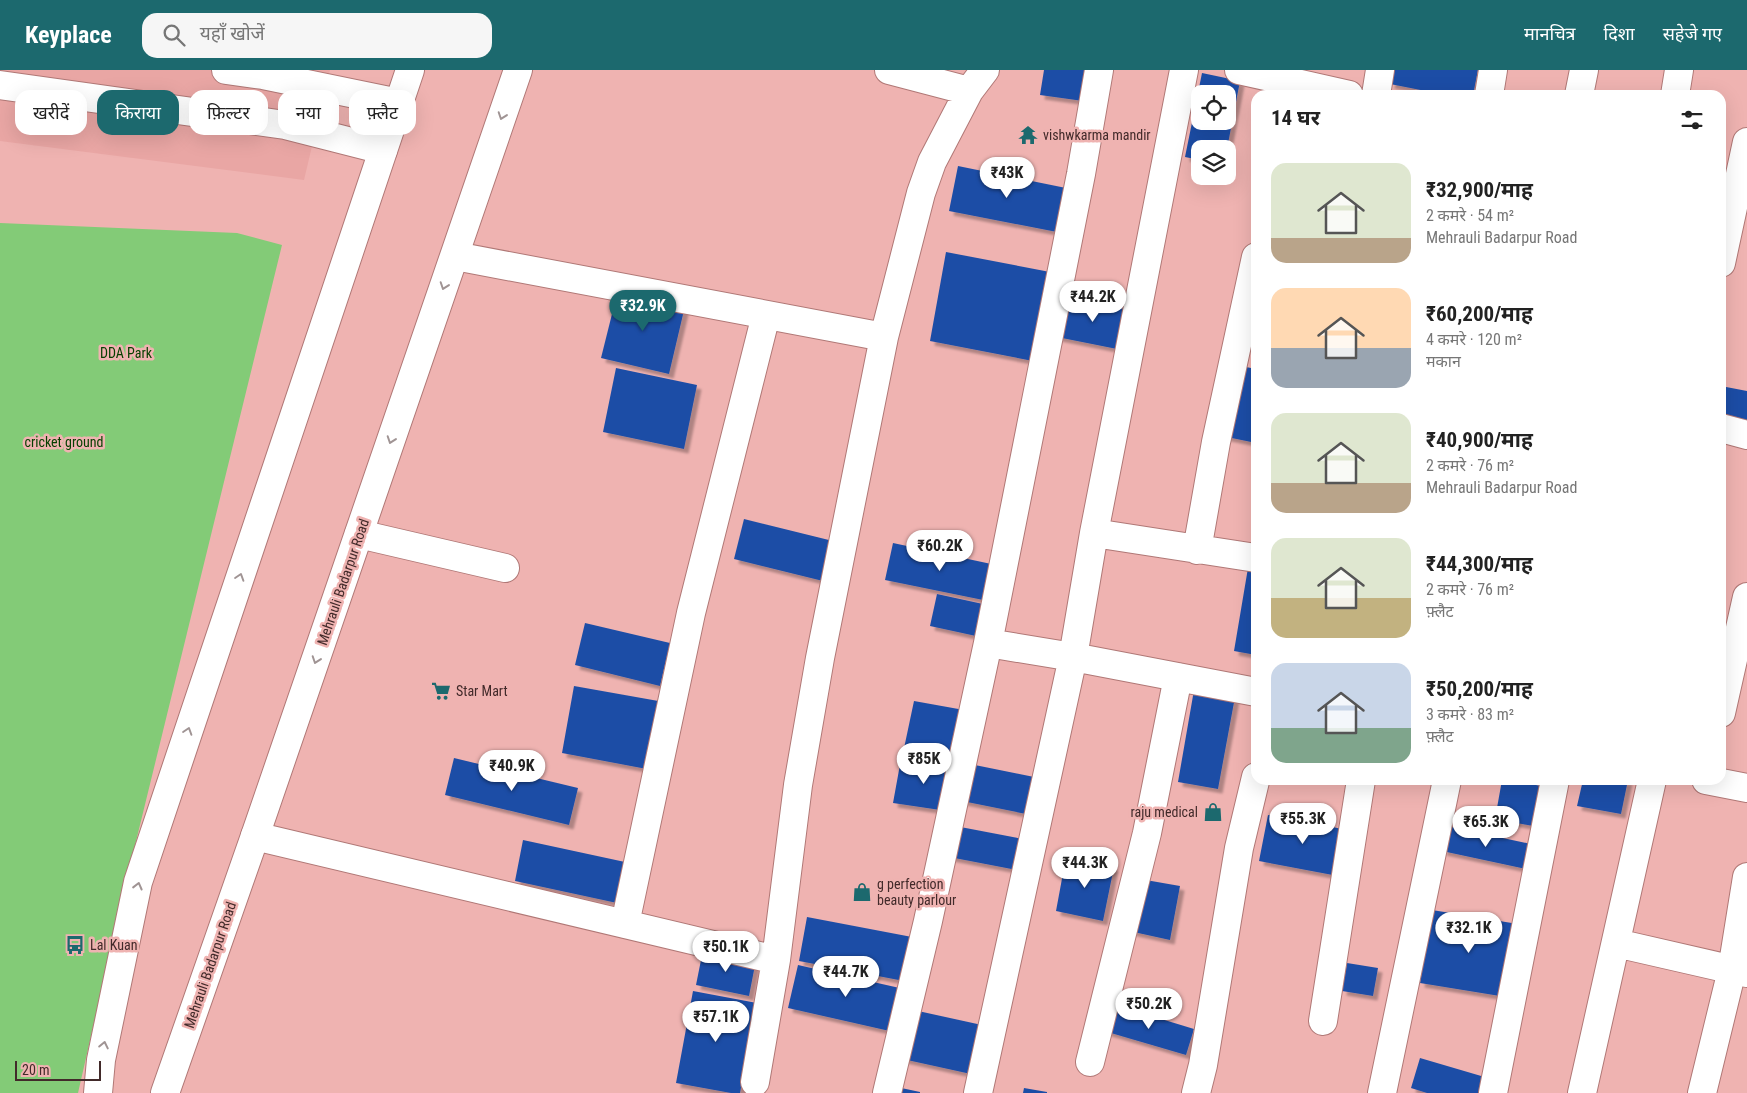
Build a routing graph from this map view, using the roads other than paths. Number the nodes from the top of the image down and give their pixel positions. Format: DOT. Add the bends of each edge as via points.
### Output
graph roads {
  1 [pos="226,70"];
  2 [pos="410,70"];
  3 [pos="518,70"];
  4 [pos="888,70"];
  5 [pos="1099,70"];
  6 [pos="1184,70"];
  7 [pos="1239,70"];
  8 [pos="1380,70"];
  9 [pos="1492,70"];
  10 [pos="1584,70"];
  11 [pos="1679,70"];
  12 [pos="276,74"];
  13 [pos="977,80"];
  14 [pos="0,85"];
  15 [pos="1293,89"];
  16 [pos="403,90"];
  17 [pos="1377,90"];
  18 [pos="1490,90"];
  19 [pos="1581,90"];
  20 [pos="1676,90"];
  21 [pos="349,91"];
  22 [pos="388,135"];
  23 [pos="1747,142"];
  24 [pos="383,150"];
  25 [pos="1736,180"];
  26 [pos="1726,235"];
  27 [pos="455,256"];
  28 [pos="1251,280"];
  29 [pos="766,315"];
  30 [pos="884,337"];
  31 [pos="1726,429"];
  32 [pos="1747,435"];
  33 [pos="1094,533"];
  34 [pos="359,534"];
  35 [pos="1197,550"];
  36 [pos="1251,557"];
  37 [pos="505,568"];
  38 [pos="1747,598"];
  39 [pos="988,643"];
  40 [pos="1073,657"];
  41 [pos="1178,677"];
  42 [pos="1251,691"];
  43 [pos="1726,691"];
  44 [pos="1726,784"];
  45 [pos="1254,785"];
  46 [pos="1359,785"];
  47 [pos="1446,785"];
  48 [pos="1555,785"];
  49 [pos="1651,785"];
  50 [pos="1747,788"];
  51 [pos="256,836"];
  52 [pos="1747,877"];
  53 [pos="625,924"];
  54 [pos="1616,943"];
  55 [pos="776,960"];
  56 [pos="1739,971"];
  57 [pos="1323,1021"];
  58 [pos="1090,1062"];
  59 [pos="755,1082"];
  60 [pos="98,1093"];
  61 [pos="165,1093"];
  62 [pos="886,1093"];
  63 [pos="978,1093"];
  64 [pos="1196,1093"];
  65 [pos="1382,1093"];
  66 [pos="1493,1093"];
  67 [pos="1582,1093"];
  68 [pos="1702,1093"];
  1 -- 12 [label="street"];
  2 -- 16 [label="street"];
  3 -- 27 [label="street, Mehrauli Badarpur Road, one-way"];
  4 -- 13 [label="street"];
  5 -- 39 [label="street"];
  6 -- 33 [label="street"];
  7 -- 15 [label="street"];
  8 -- 17 [label="street"];
  9 -- 18 [label="street"];
  10 -- 19 [label="street"];
  11 -- 20 [label="street"];
  12 -- 21 [label="street"];
  13 -- 30 [label="street" via="932,162"];
  14 -- 24 [label="street" via="285,125"];
  22 -- 24 [label="street"];
  23 -- 25 [label="street"];
  60 -- 24 [label="street, one-way" via="138,882"];
  25 -- 26 [label="street"];
  27 -- 29 [label="street"];
  27 -- 34 [label="street, Mehrauli Badarpur Road, one-way"];
  28 -- 35 [label="street" via="1216,442"];
  29 -- 30 [label="street"];
  29 -- 53 [label="street" via="691,613"];
  30 -- 55 [label="street" via="798,785"];
  31 -- 32 [label="street"];
  33 -- 35 [label="street"];
  33 -- 40 [label="street"];
  34 -- 37 [label="street"];
  34 -- 51 [label="street, Mehrauli Badarpur Road, one-way"];
  35 -- 36 [label="street"];
  38 -- 43 [label="street"];
  39 -- 40 [label="street"];
  39 -- 62 [label="street" via="928,921"];
  40 -- 41 [label="street"];
  40 -- 63 [label="street"];
  41 -- 42 [label="street"];
  41 -- 58 [label="street" via="1147,833"];
  44 -- 50 [label="street"];
  45 -- 64 [label="street" via="1239,848"];
  46 -- 57 [label="street"];
  47 -- 65 [label="street"];
  48 -- 66 [label="street"];
  49 -- 54 [label="street"];
  51 -- 53 [label="street"];
  51 -- 61 [label="street, Mehrauli Badarpur Road"];
  52 -- 56 [label="street"];
  53 -- 55 [label="street"];
  54 -- 56 [label="street"];
  54 -- 67 [label="street"];
  55 -- 59 [label="street"];
  56 -- 68 [label="street"];
}
